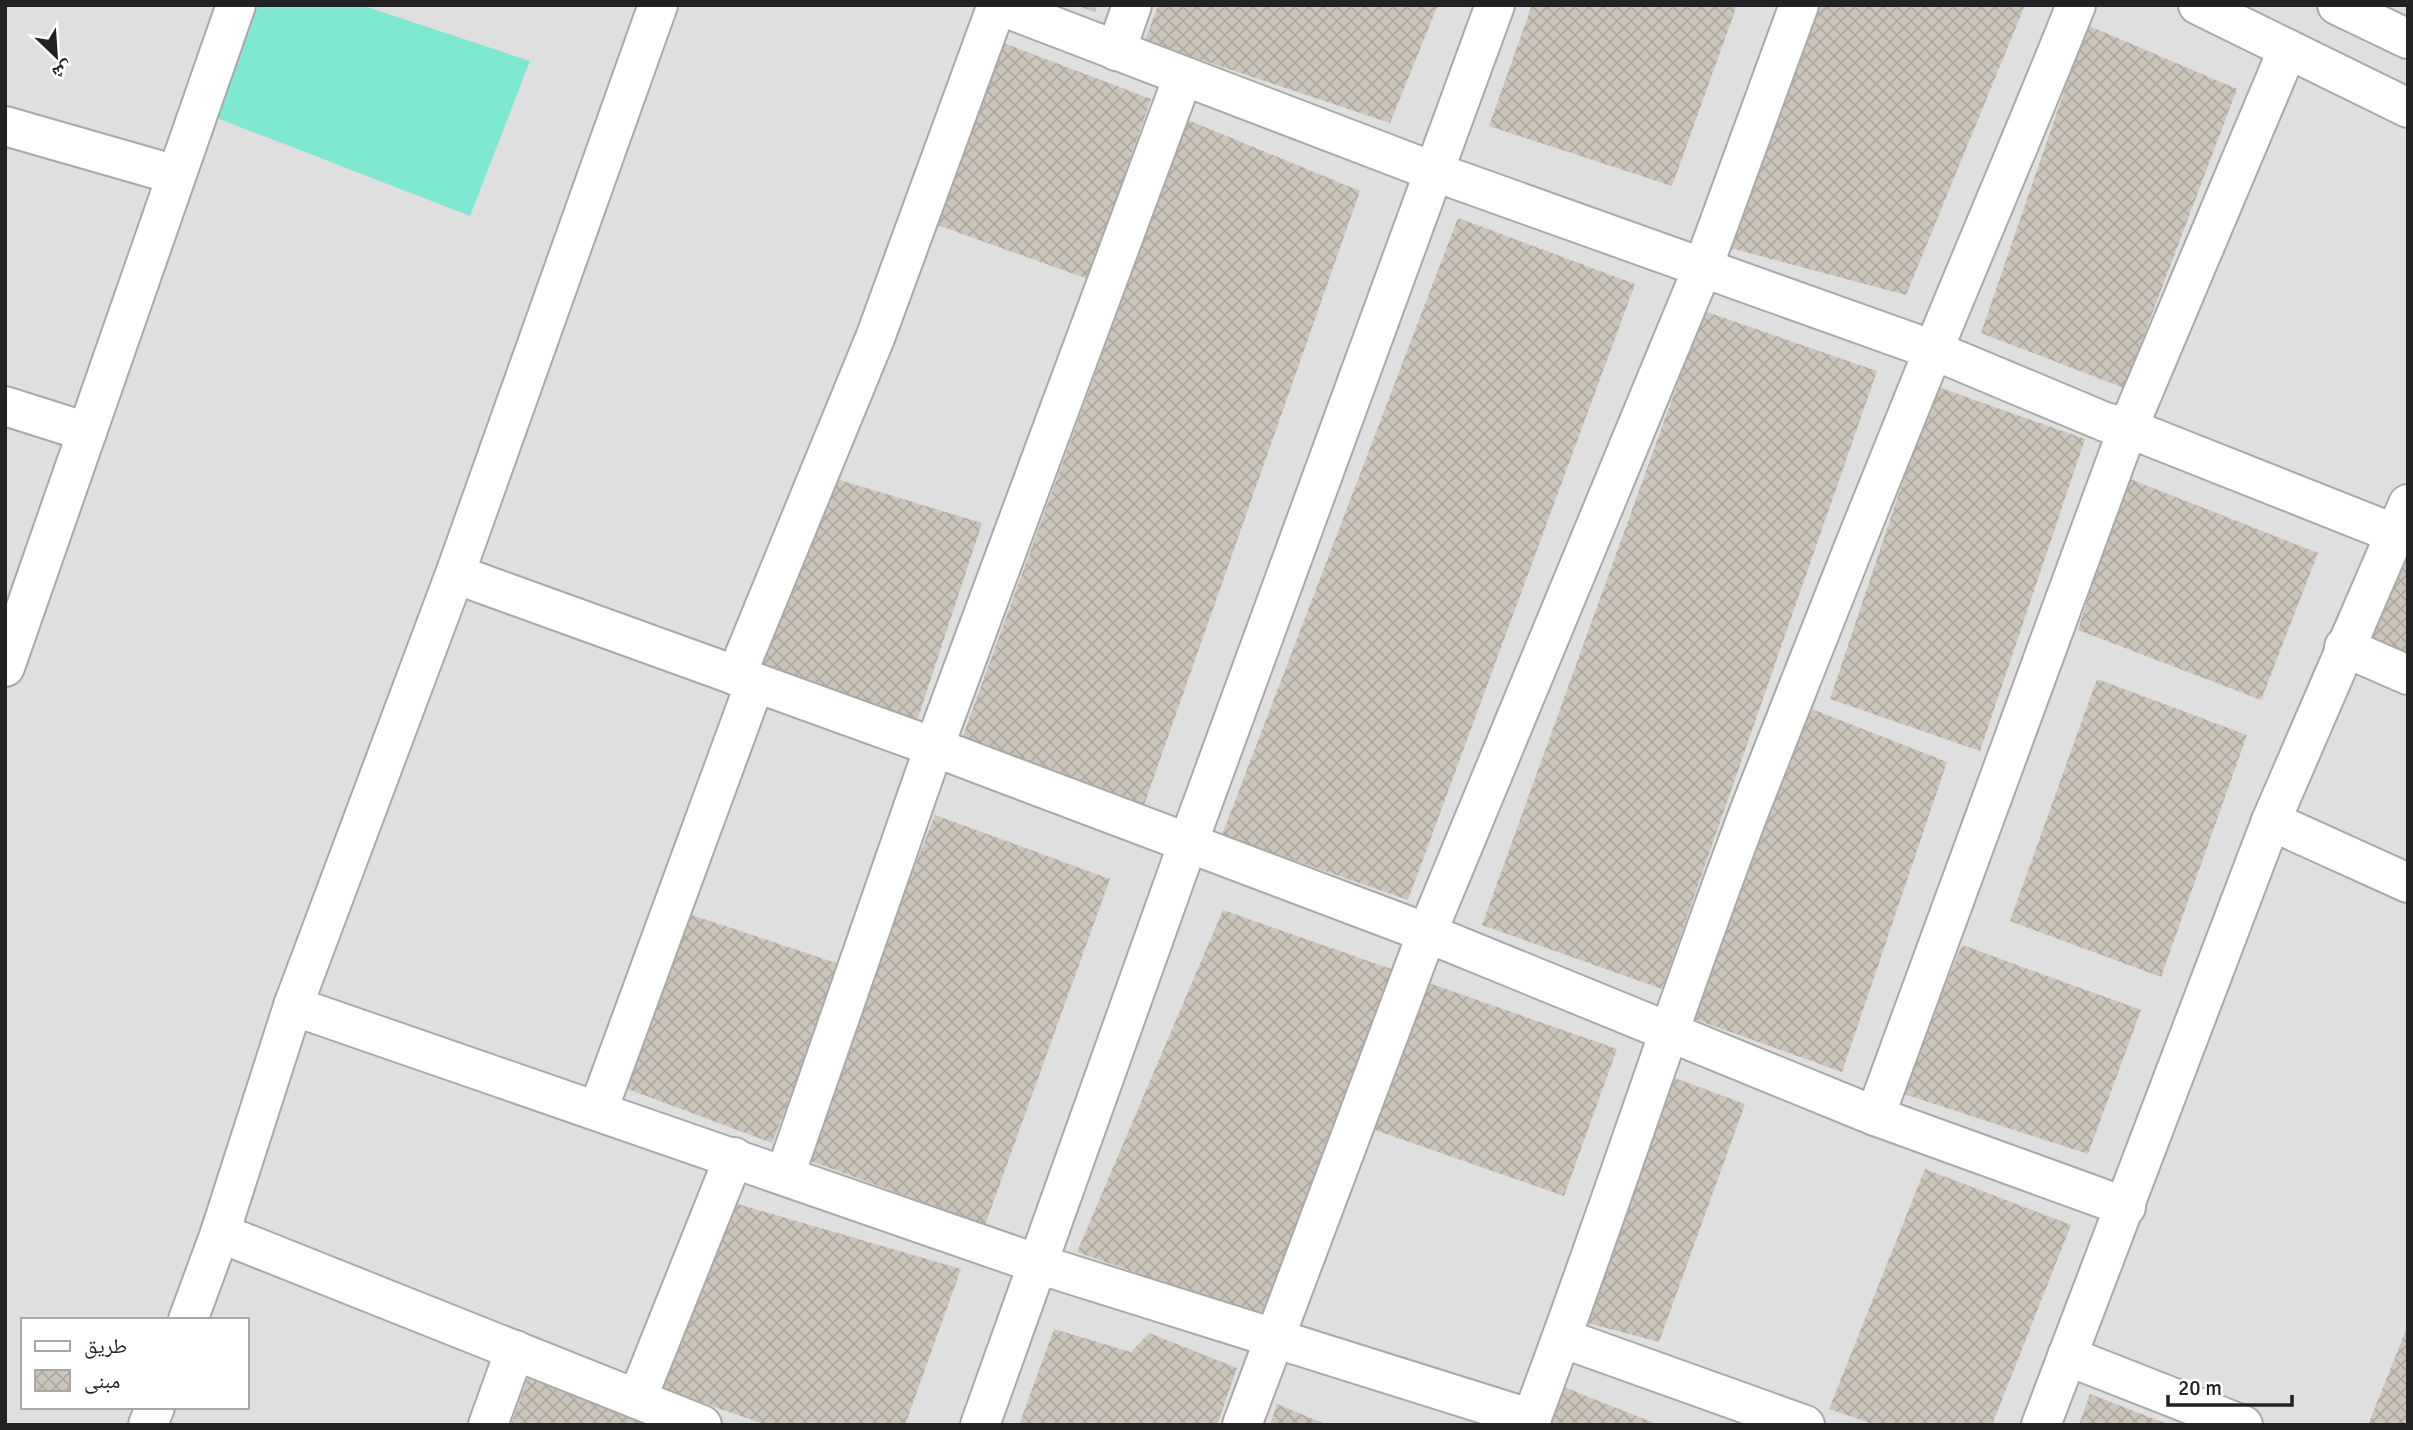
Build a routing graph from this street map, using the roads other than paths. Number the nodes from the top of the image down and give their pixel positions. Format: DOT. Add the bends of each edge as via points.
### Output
graph roads {
  1 [pos="236,5"];
  2 [pos="658,5"];
  3 [pos="998,5"];
  4 [pos="1132,5"];
  5 [pos="1495,5"];
  6 [pos="1799,5"];
  7 [pos="2076,5"];
  8 [pos="2198,5"];
  9 [pos="2337,5"];
  10 [pos="2408,39"];
  11 [pos="2288,49"];
  12 [pos="1115,51"];
  13 [pos="1183,77"];
  14 [pos="2408,108"];
  15 [pos="5,126"];
  16 [pos="1435,172"];
  17 [pos="176,175"];
  18 [pos="1703,267"];
  19 [pos="1933,350"];
  20 [pos="5,406"];
  21 [pos="2128,428"];
  22 [pos="87,432"];
  23 [pos="2401,519"];
  24 [pos="455,575"];
  25 [pos="2344,647"];
  26 [pos="5,667"];
  27 [pos="2408,675"];
  28 [pos="746,679"];
  29 [pos="934,747"];
  30 [pos="2271,821"];
  31 [pos="1188,843"];
  32 [pos="2408,883"];
  33 [pos="1427,933"];
  34 [pos="293,1006"];
  35 [pos="1671,1033"];
  36 [pos="598,1110"];
  37 [pos="1875,1116"];
  38 [pos="734,1157"];
  39 [pos="785,1175"];
  40 [pos="2126,1207"];
  41 [pos="220,1233"];
  42 [pos="1038,1264"];
  43 [pos="189,1318"];
  44 [pos="1562,1338"];
  45 [pos="1274,1339"];
  46 [pos="515,1350"];
  47 [pos="2067,1356"];
  48 [pos="637,1399"];
  49 [pos="1782,1421"];
  50 [pos="1530,1422"];
  51 [pos="488,1425"];
  52 [pos="702,1425"];
  53 [pos="980,1425"];
  54 [pos="1242,1425"];
  55 [pos="2041,1425"];
  56 [pos="2243,1425"];
  1 -- 17 [label="street"];
  2 -- 24 [label="street"];
  3 -- 12 [label="street"];
  3 -- 28 [label="street"];
  4 -- 12 [label="street"];
  5 -- 16 [label="street"];
  6 -- 18 [label="street"];
  7 -- 19 [label="street"];
  8 -- 11 [label="street"];
  9 -- 10 [label="street"];
  11 -- 14 [label="street"];
  11 -- 21 [label="street"];
  12 -- 13 [label="street"];
  13 -- 16 [label="street"];
  13 -- 29 [label="street"];
  15 -- 17 [label="street"];
  16 -- 18 [label="street"];
  16 -- 31 [label="street"];
  17 -- 22 [label="street"];
  18 -- 19 [label="street"];
  18 -- 33 [label="street"];
  19 -- 21 [label="street"];
  19 -- 35 [label="street" via="1753,803"];
  20 -- 22 [label="street"];
  21 -- 23 [label="street"];
  21 -- 37 [label="street"];
  22 -- 26 [label="street"];
  23 -- 25 [label="street"];
  24 -- 28 [label="street"];
  24 -- 34 [label="street"];
  25 -- 27 [label="street"];
  25 -- 30 [label="street"];
  28 -- 29 [label="street"];
  28 -- 36 [label="street"];
  29 -- 31 [label="street"];
  29 -- 39 [label="street"];
  30 -- 32 [label="street"];
  30 -- 40 [label="street"];
  31 -- 33 [label="street"];
  31 -- 42 [label="street"];
  33 -- 35 [label="street"];
  33 -- 45 [label="street"];
  34 -- 36 [label="street"];
  34 -- 41 [label="street"];
  35 -- 37 [label="street"];
  35 -- 44 [label="street" via="1637,1115"];
  36 -- 38 [label="street"];
  37 -- 40 [label="street"];
  38 -- 39 [label="street"];
  38 -- 48 [label="street"];
  39 -- 42 [label="street"];
  40 -- 47 [label="street"];
  41 -- 43 [label="street"];
  41 -- 46 [label="street"];
  42 -- 45 [label="street"];
  42 -- 53 [label="street"];
  44 -- 49 [label="street"];
  44 -- 50 [label="street"];
  45 -- 50 [label="street"];
  45 -- 54 [label="street"];
  46 -- 48 [label="street"];
  46 -- 51 [label="street"];
  47 -- 55 [label="street"];
  47 -- 56 [label="street"];
  48 -- 52 [label="street"];
}
